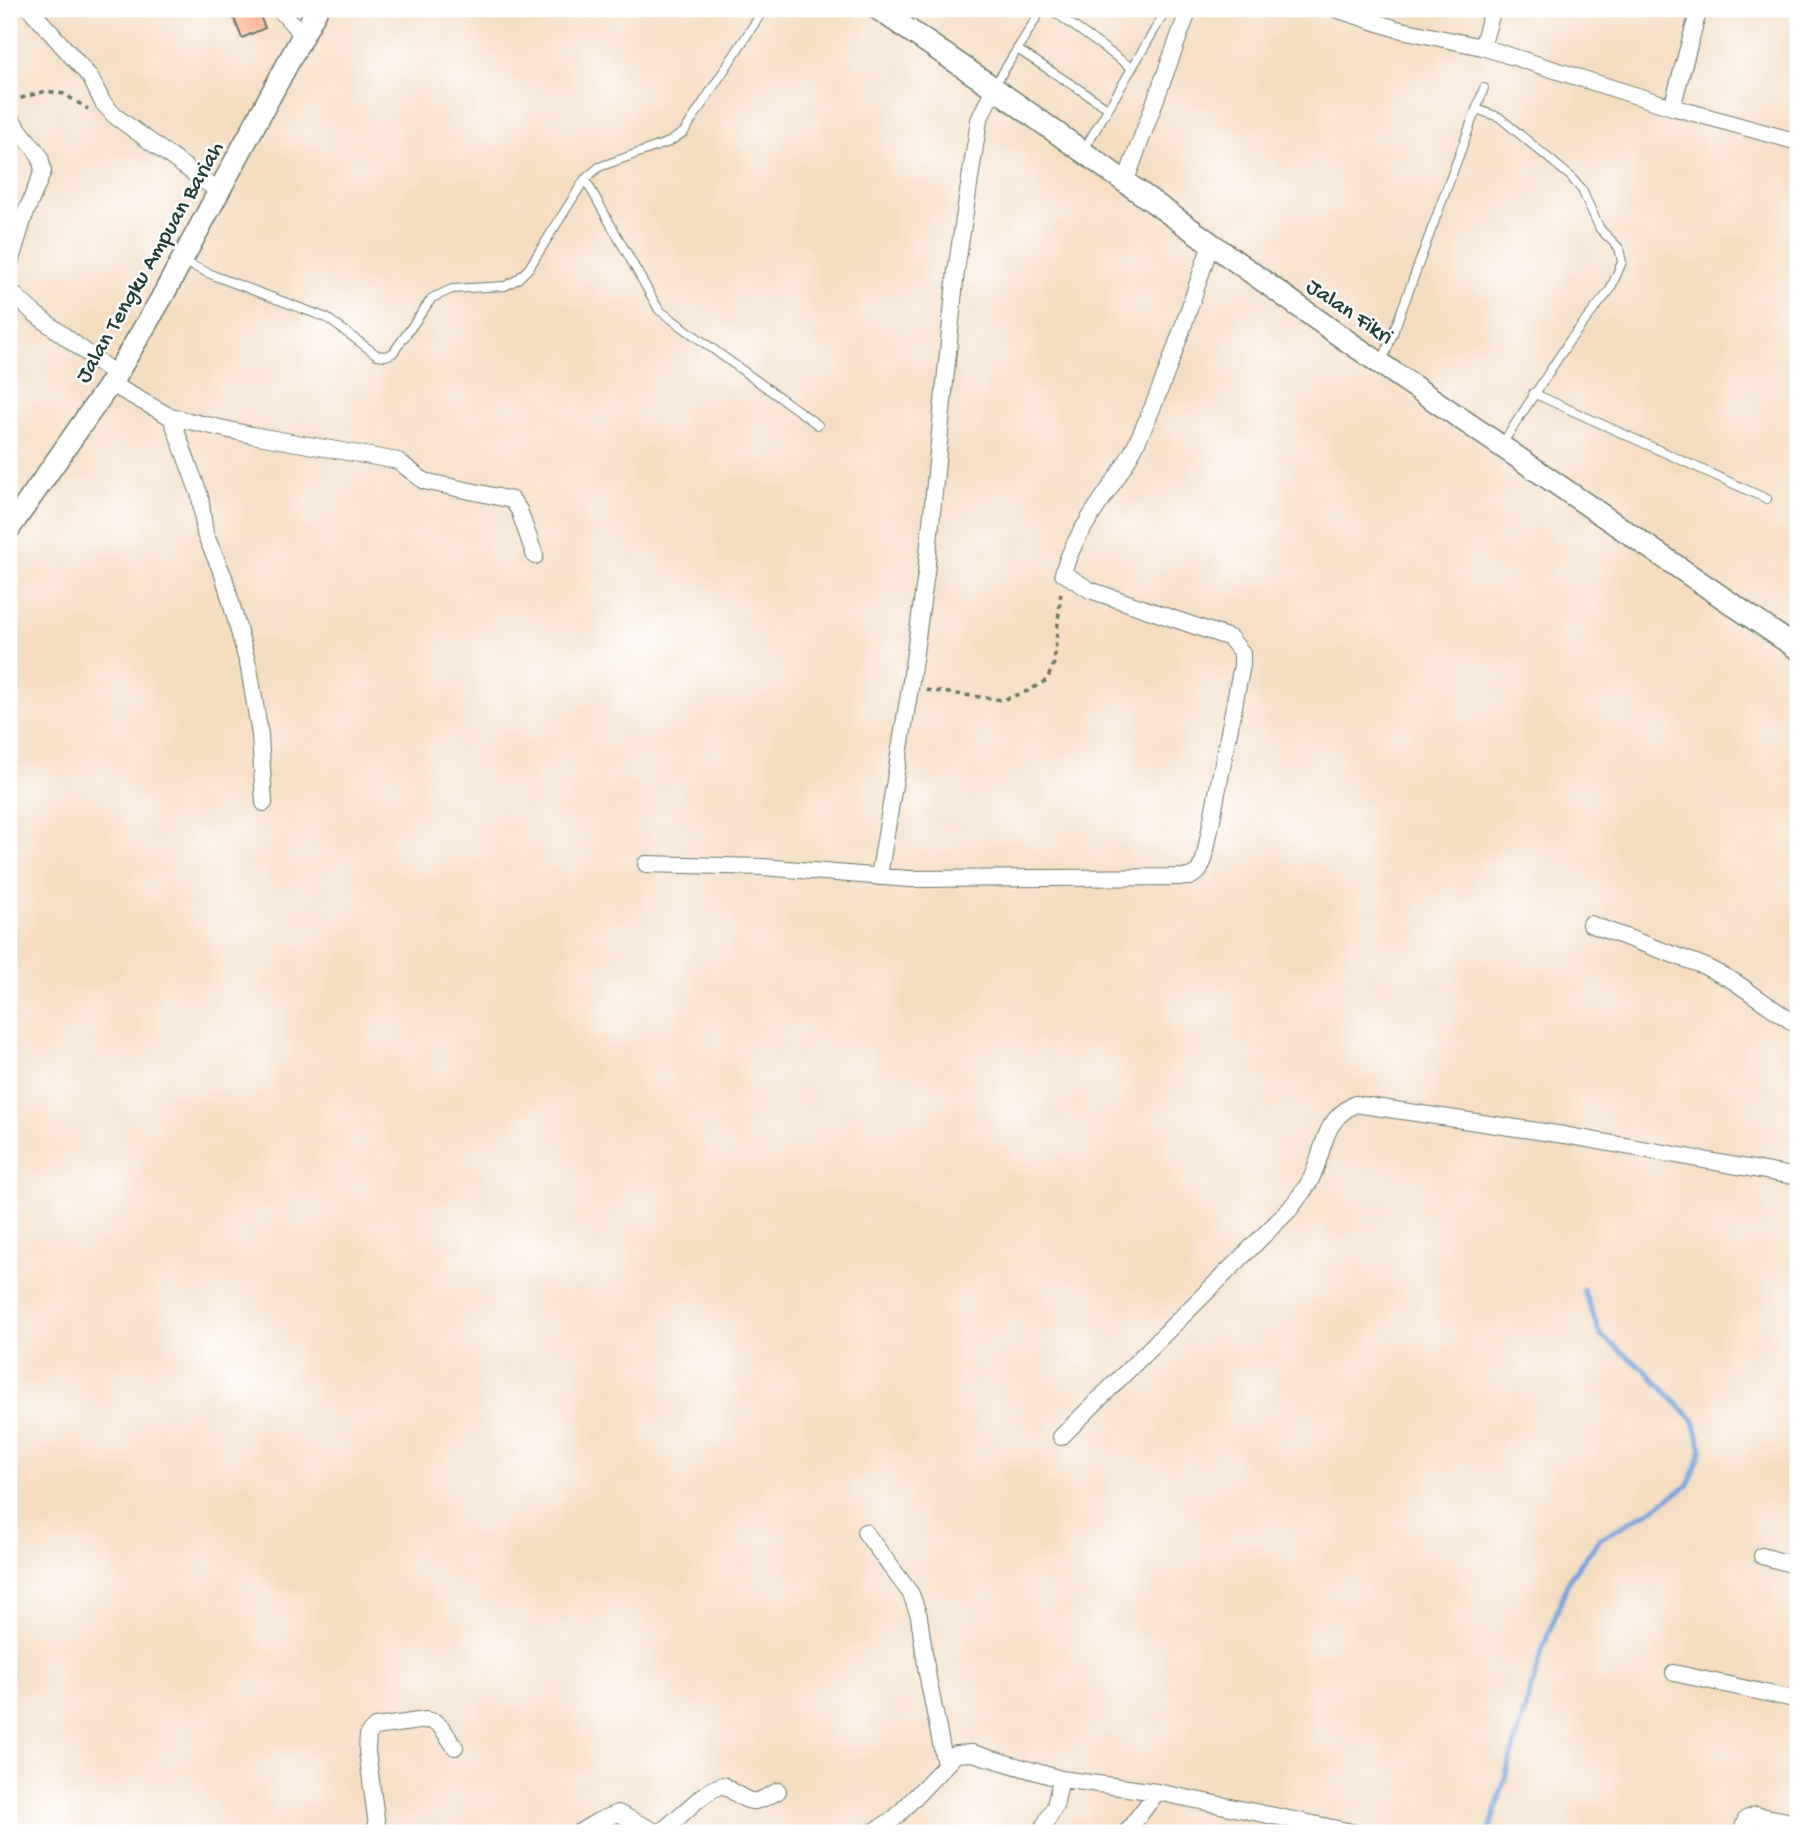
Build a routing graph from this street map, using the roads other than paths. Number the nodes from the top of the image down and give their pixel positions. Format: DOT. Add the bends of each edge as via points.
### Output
graph roads {
  1 [pos="30,9"];
  2 [pos="279,9"];
  3 [pos="317,9"];
  4 [pos="764,9"];
  5 [pos="878,9"];
  6 [pos="1042,9"];
  7 [pos="1049,9"];
  8 [pos="1167,9"];
  9 [pos="1189,9"];
  10 [pos="1335,9"];
  11 [pos="1493,9"];
  12 [pos="1699,9"];
  13 [pos="303,35"];
  14 [pos="1482,47"];
  15 [pos="1017,49"];
  16 [pos="1132,68"];
  17 [pos="994,88"];
  18 [pos="1484,88"];
  19 [pos="1672,107"];
  20 [pos="1108,108"];
  21 [pos="1476,109"];
  22 [pos="9,117"];
  23 [pos="1798,142"];
  24 [pos="1082,153"];
  25 [pos="585,179"];
  26 [pos="1125,183"];
  27 [pos="218,191"];
  28 [pos="1211,244"];
  29 [pos="181,260"];
  30 [pos="9,266"];
  31 [pos="9,290"];
  32 [pos="1382,363"];
  33 [pos="113,379"];
  34 [pos="1533,393"];
  35 [pos="171,417"];
  36 [pos="818,425"];
  37 [pos="1501,446"];
  38 [pos="1767,499"];
  39 [pos="9,529"];
  40 [pos="536,556"];
  41 [pos="1798,649"];
  42 [pos="264,803"];
  43 [pos="646,864"];
  44 [pos="879,877"];
  45 [pos="1591,924"];
  46 [pos="1798,1026"];
  47 [pos="1798,1177"];
  48 [pos="1061,1437"];
  49 [pos="865,1532"];
  50 [pos="1762,1556"];
  51 [pos="1798,1566"];
  52 [pos="1674,1673"];
  53 [pos="1798,1700"];
  54 [pos="455,1747"];
  55 [pos="945,1763"];
  56 [pos="1062,1779"];
  57 [pos="778,1791"];
  58 [pos="1157,1792"];
  59 [pos="1798,1823"];
  60 [pos="378,1833"];
  61 [pos="578,1833"];
  62 [pos="659,1833"];
  63 [pos="872,1833"];
  64 [pos="1040,1833"];
  65 [pos="1126,1833"];
  66 [pos="1357,1833"];
  67 [pos="1741,1833"];
  1 -- 27 [label="street" via="90,76 115,116"];
  2 -- 13 [label="street"];
  3 -- 13 [label="street, Jalan Tengku Ampuan Bariah"];
  4 -- 25 [label="lane" via="684,132 669,142 599,167"];
  5 -- 17 [label="street, Jalan Fikri"];
  6 -- 15 [label="lane"];
  7 -- 16 [label="lane"];
  8 -- 16 [label="lane"];
  9 -- 26 [label="street"];
  10 -- 14 [label="street" via="1397,29"];
  11 -- 14 [label="street"];
  12 -- 19 [label="street"];
  13 -- 27 [label="street, Jalan Tengku Ampuan Bariah"];
  14 -- 19 [label="street"];
  15 -- 17 [label="lane"];
  15 -- 20 [label="lane"];
  16 -- 20 [label="lane"];
  17 -- 24 [label="street, Jalan Fikri"];
  17 -- 44 [label="street" via="979,120 956,271 936,491"];
  18 -- 21 [label="lane"];
  19 -- 23 [label="street"];
  20 -- 24 [label="lane"];
  21 -- 32 [label="lane"];
  21 -- 34 [label="lane" via="1499,117 1570,176 1582,190 1600,229 1619,248 1622,262 1610,290"];
  22 -- 30 [label="street" via="40,156 44,171"];
  24 -- 26 [label="street, Jalan Fikri"];
  25 -- 29 [label="lane" via="518,279 505,286 452,289 432,298 393,354 386,356 377,355 327,318"];
  25 -- 36 [label="lane" via="659,310"];
  26 -- 28 [label="street, Jalan Fikri"];
  27 -- 29 [label="street, Jalan Tengku Ampuan Bariah"];
  28 -- 32 [label="street, Jalan Fikri"];
  28 -- 44 [label="street" via="1137,442 1075,540 1063,573 1090,590 1230,638 1242,653 1199,871 1190,877"];
  29 -- 33 [label="street, Jalan Tengku Ampuan Bariah"];
  31 -- 33 [label="street"];
  32 -- 37 [label="street, Jalan Fikri"];
  33 -- 35 [label="street"];
  33 -- 39 [label="street, Jalan Tengku Ampuan Bariah"];
  34 -- 37 [label="lane"];
  34 -- 38 [label="lane"];
  35 -- 40 [label="street" via="398,461 424,481 512,500"];
  35 -- 42 [label="street" via="200,496 205,534 224,577 249,668 260,735"];
  37 -- 41 [label="street, Jalan Fikri"];
  43 -- 44 [label="street" via="763,867"];
  45 -- 46 [label="street" via="1704,966"];
  47 -- 48 [label="street" via="1355,1104 1341,1112 1324,1136 1310,1181 1289,1210"];
  49 -- 55 [label="street" via="911,1594 919,1616"];
  50 -- 51 [label="street"];
  52 -- 53 [label="street"];
  54 -- 60 [label="street" via="442,1728 426,1720 375,1727 368,1734"];
  55 -- 56 [label="street" via="956,1754 972,1753"];
  55 -- 63 [label="street" via="895,1818"];
  56 -- 58 [label="street"];
  56 -- 64 [label="street" via="1055,1807"];
  57 -- 62 [label="street" via="758,1802 723,1785 711,1789"];
  58 -- 65 [label="street"];
  58 -- 66 [label="street"];
  59 -- 67 [label="street" via="1756,1815 1746,1819"];
  61 -- 62 [label="street" via="618,1812"];
}
